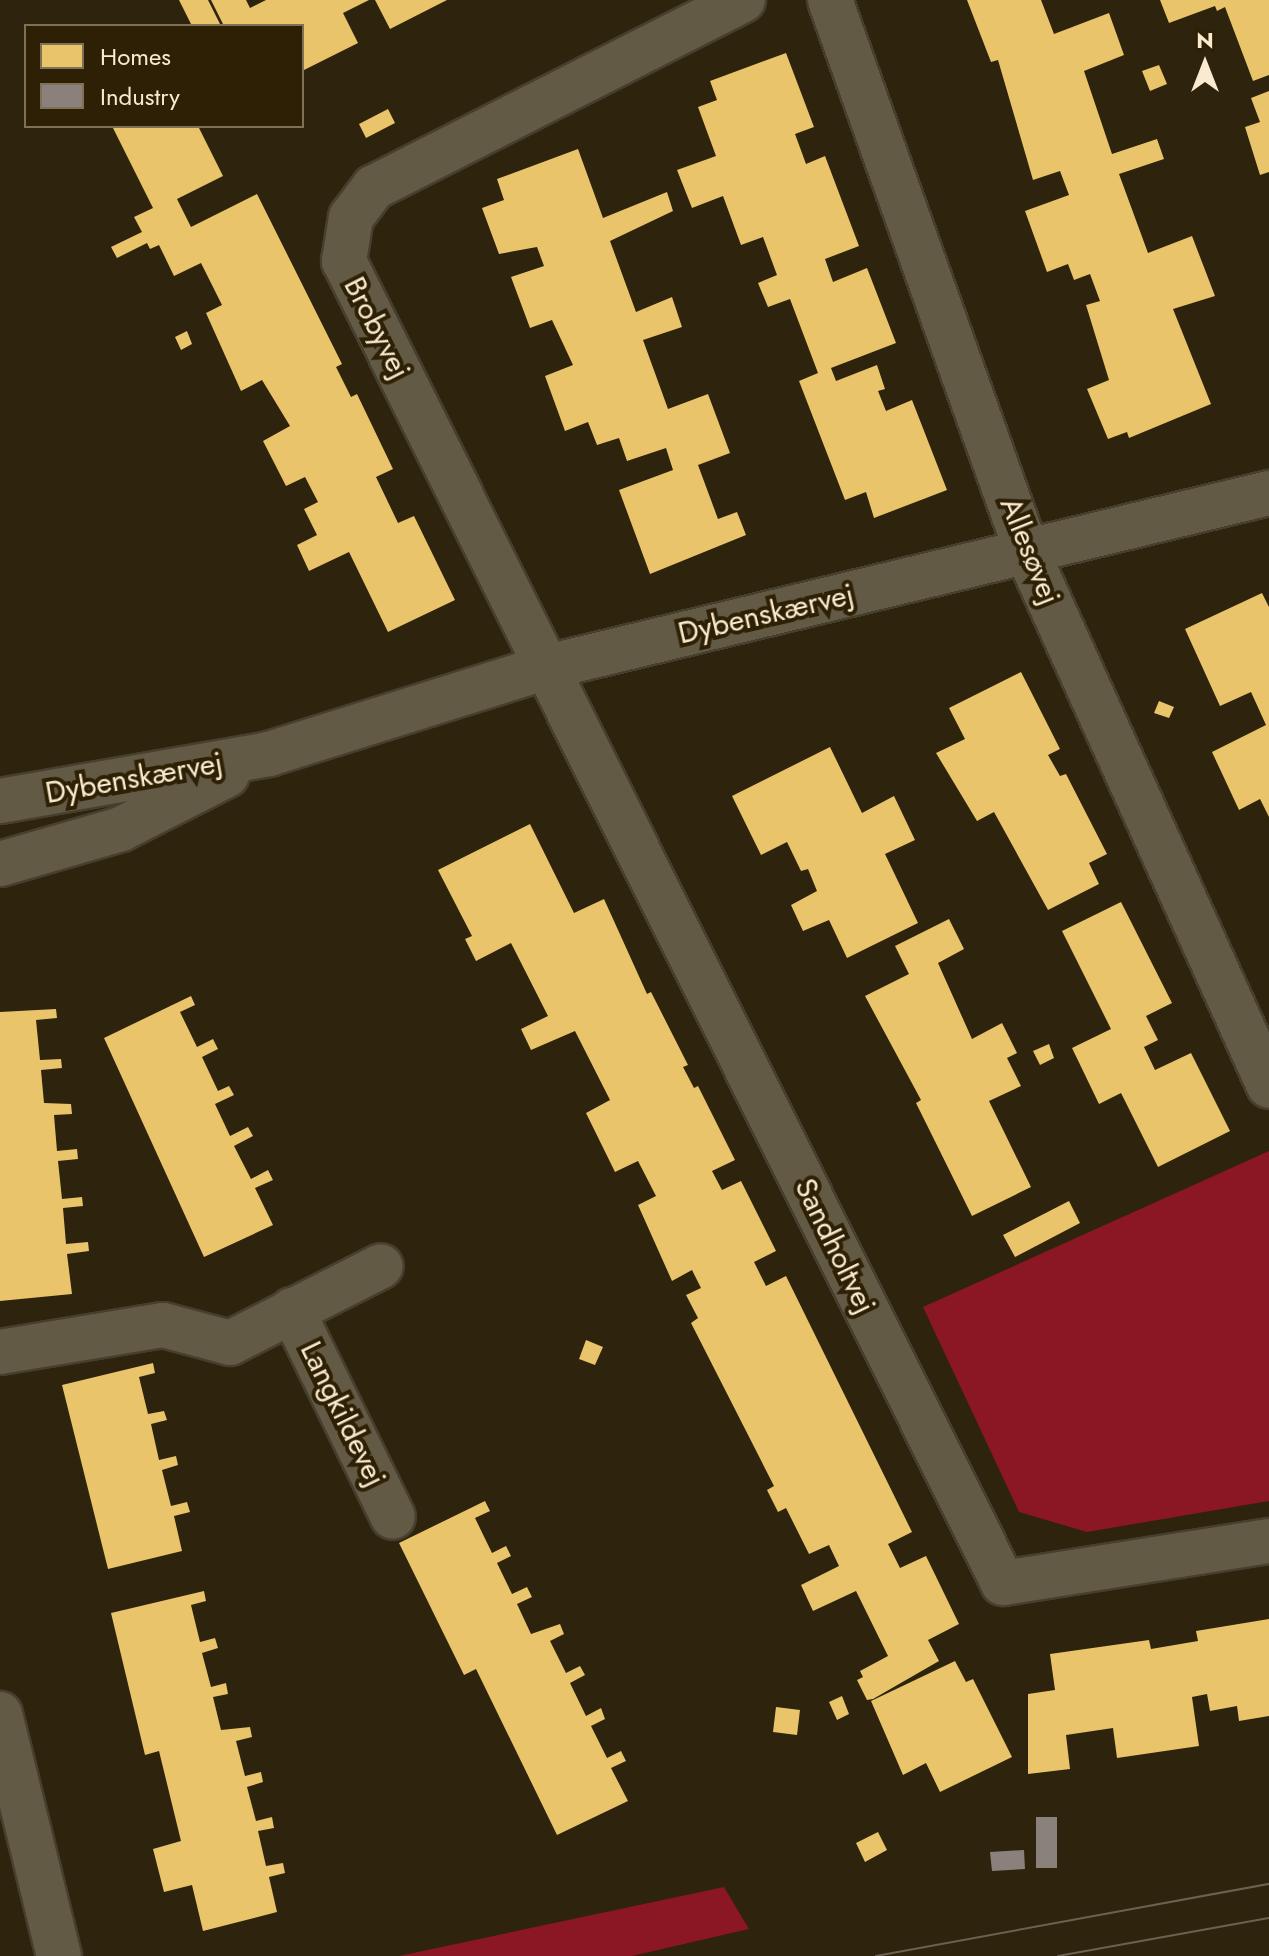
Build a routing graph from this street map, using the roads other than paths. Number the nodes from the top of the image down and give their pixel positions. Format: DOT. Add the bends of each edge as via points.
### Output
graph roads {
  1 [pos="743,0"];
  2 [pos="830,0"];
  3 [pos="1269,493"];
  4 [pos="1027,552"];
  5 [pos="547,667"];
  6 [pos="269,754"];
  7 [pos="0,801"];
  8 [pos="0,864"];
  9 [pos="1269,1086"];
  10 [pos="381,1266"];
  11 [pos="292,1310"];
  12 [pos="0,1352"];
  13 [pos="393,1517"];
  14 [pos="1269,1541"];
  15 [pos="0,1714"];
  16 [pos="59,1956"];
  1 -- 5 [label="street, Brobyvej" via="374,187 351,217 344,261"];
  2 -- 4 [label="street, Allesøvej"];
  3 -- 4 [label="street, Dybenskærvej"];
  4 -- 5 [label="street, Dybenskærvej"];
  4 -- 9 [label="street, Allesøvej"];
  5 -- 6 [label="street, Dybenskærvej"];
  5 -- 14 [label="street, Sandholtvej" via="1003,1583"];
  6 -- 7 [label="street, Dybenskærvej"];
  6 -- 8 [label="street, Dybenskærvej" via="121,829"];
  10 -- 11 [label="street, Langkildevej"];
  11 -- 12 [label="street, Langkildevej" via="230,1343 163,1325"];
  11 -- 13 [label="street, Langkildevej"];
  15 -- 16 [label="street"];
}
